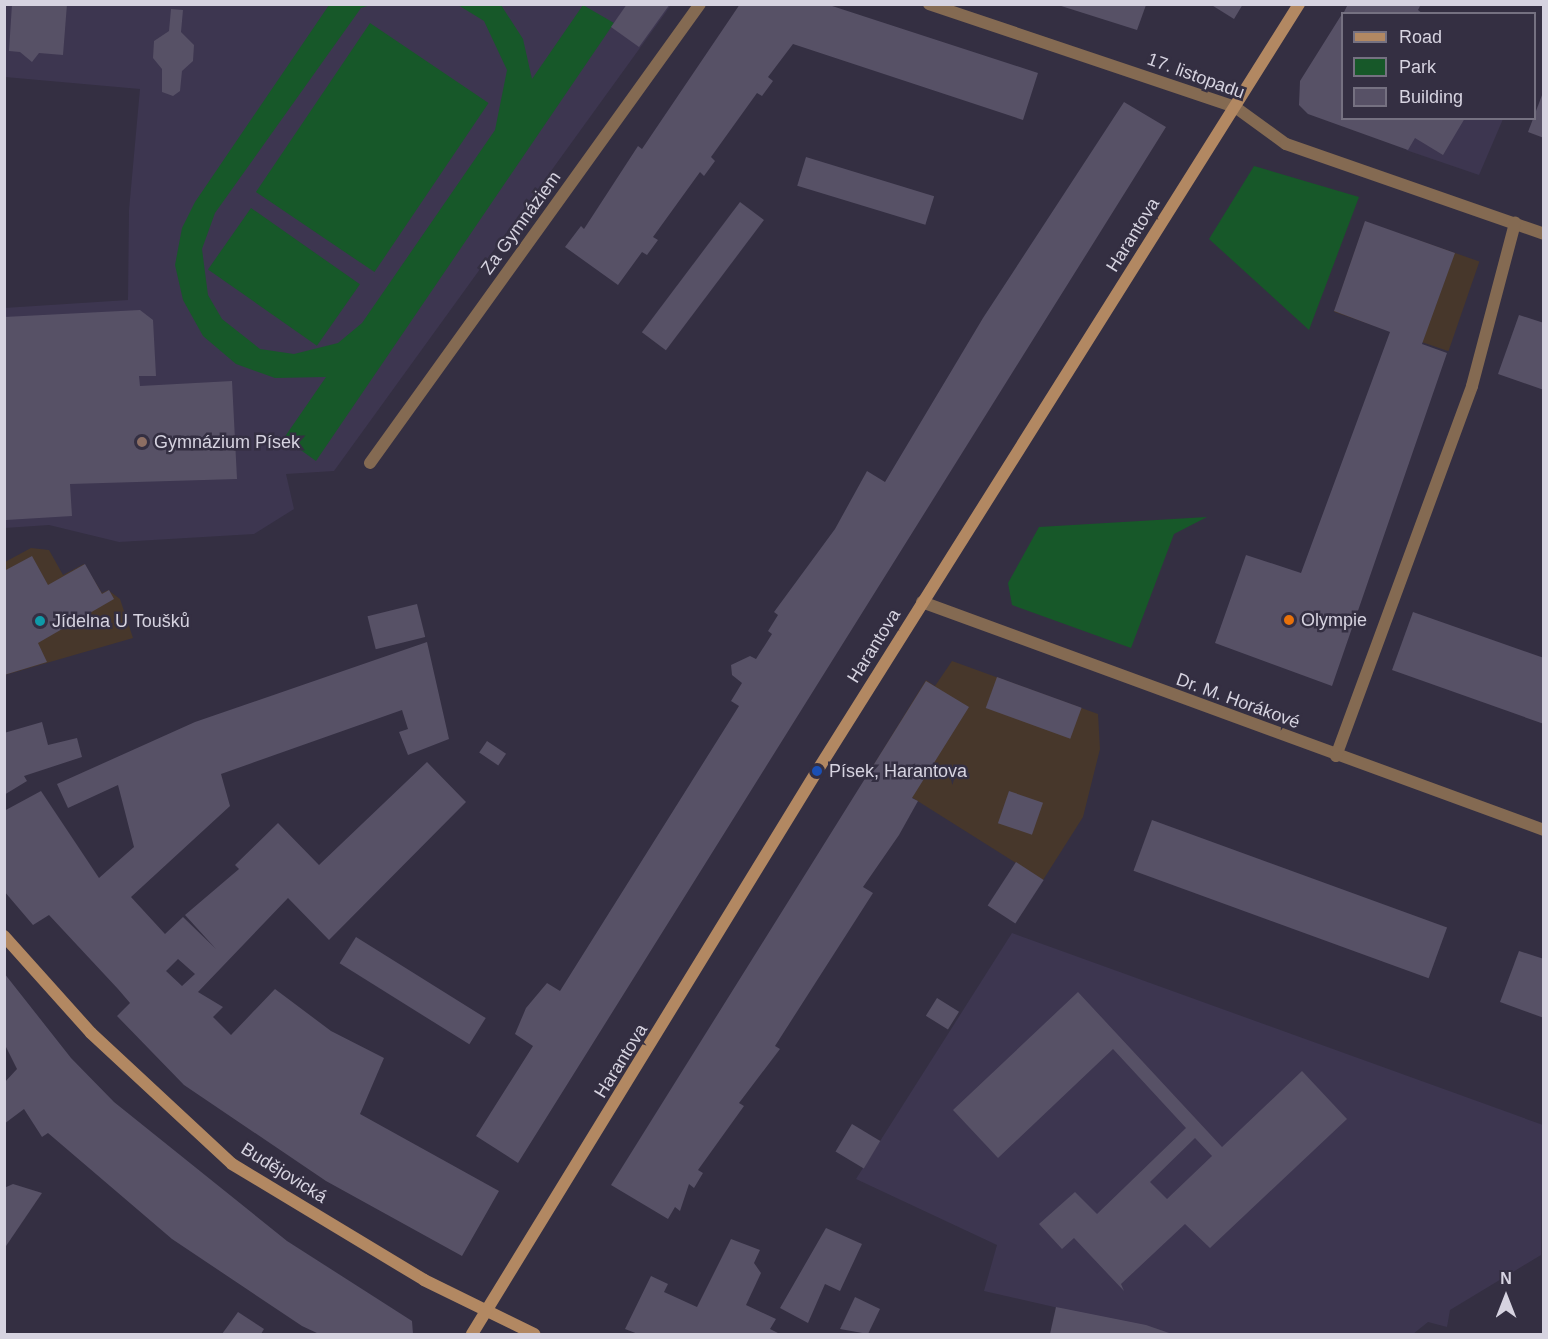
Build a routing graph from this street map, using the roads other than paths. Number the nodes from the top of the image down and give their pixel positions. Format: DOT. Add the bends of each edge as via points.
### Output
graph roads {
  1 [pos="700,4"];
  2 [pos="929,4"];
  3 [pos="1299,4"];
  4 [pos="1235,107"];
  5 [pos="1515,224"];
  6 [pos="1544,234"];
  7 [pos="370,463"];
  8 [pos="922,602"];
  9 [pos="1336,756"];
  10 [pos="1544,830"];
  11 [pos="4,936"];
  12 [pos="486,1311"];
  13 [pos="472,1335"];
  14 [pos="534,1335"];
  1 -- 7 [label="street, Za Gymnáziem"];
  2 -- 4 [label="street, 17. listopadu"];
  3 -- 4 [label="street, Harantova"];
  4 -- 5 [label="street, 17. listopadu" via="1286,144"];
  4 -- 8 [label="street, Harantova"];
  5 -- 6 [label="street, 17. listopadu"];
  5 -- 9 [label="street" via="1472,386"];
  8 -- 9 [label="street, Dr. M. Horákové"];
  8 -- 12 [label="street, Harantova"];
  9 -- 10 [label="street, Dr. M. Horákové"];
  11 -- 12 [label="street, Budějovická" via="91,1033 232,1164 424,1280"];
  12 -- 13 [label="street, Harantova"];
  12 -- 14 [label="street, Budějovická"];
}
